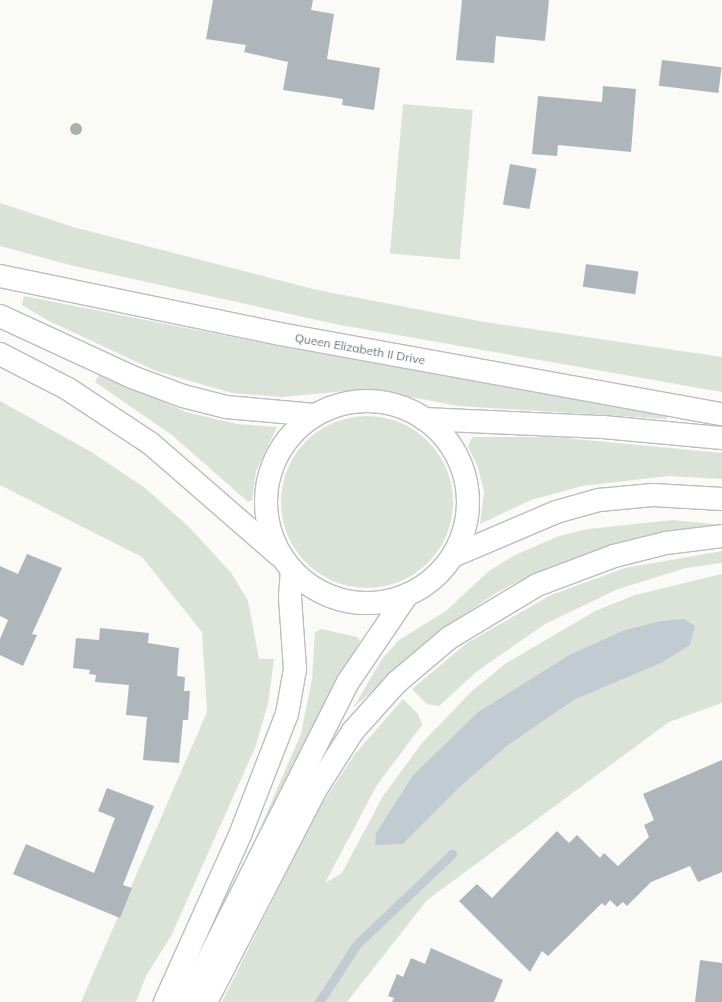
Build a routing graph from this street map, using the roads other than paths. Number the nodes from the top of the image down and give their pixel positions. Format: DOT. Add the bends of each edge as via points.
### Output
graph roads {
  1 [pos="0,276"];
  2 [pos="0,316"];
  3 [pos="0,354"];
  4 [pos="722,414"];
  5 [pos="315,415"];
  6 [pos="424,419"];
  7 [pos="722,438"];
  8 [pos="722,499"];
  9 [pos="722,536"];
  10 [pos="453,556"];
  11 [pos="287,564"];
  12 [pos="407,595"];
  13 [pos="164,1002"];
  14 [pos="187,1002"];
  15 [pos="206,1002"];
  1 -- 4 [label="highway, Queen Elizabeth II Drive" via="280,334"];
  2 -- 5 [label="highway" via="132,377 183,396 226,407"];
  3 -- 11 [label="highway" via="68,390 150,443"];
  5 -- 6 [label="highway" via="351,403 382,402"];
  5 -- 11 [label="highway" via="282,447 266,490 266,514"];
  6 -- 7 [label="highway" via="603,427"];
  6 -- 10 [label="highway" via="441,433 463,471 468,514"];
  8 -- 10 [label="highway" via="653,495 599,500 556,512"];
  9 -- 15 [label="highway" via="666,543 614,556 537,585 449,638 397,682 353,731 316,789"];
  10 -- 12 [label="highway" via="425,585"];
  11 -- 12 [label="highway" via="326,595 346,601 367,604"];
  11 -- 13 [label="highway" via="295,669 287,714 234,850"];
  12 -- 14 [label="highway" via="348,682"];
}
